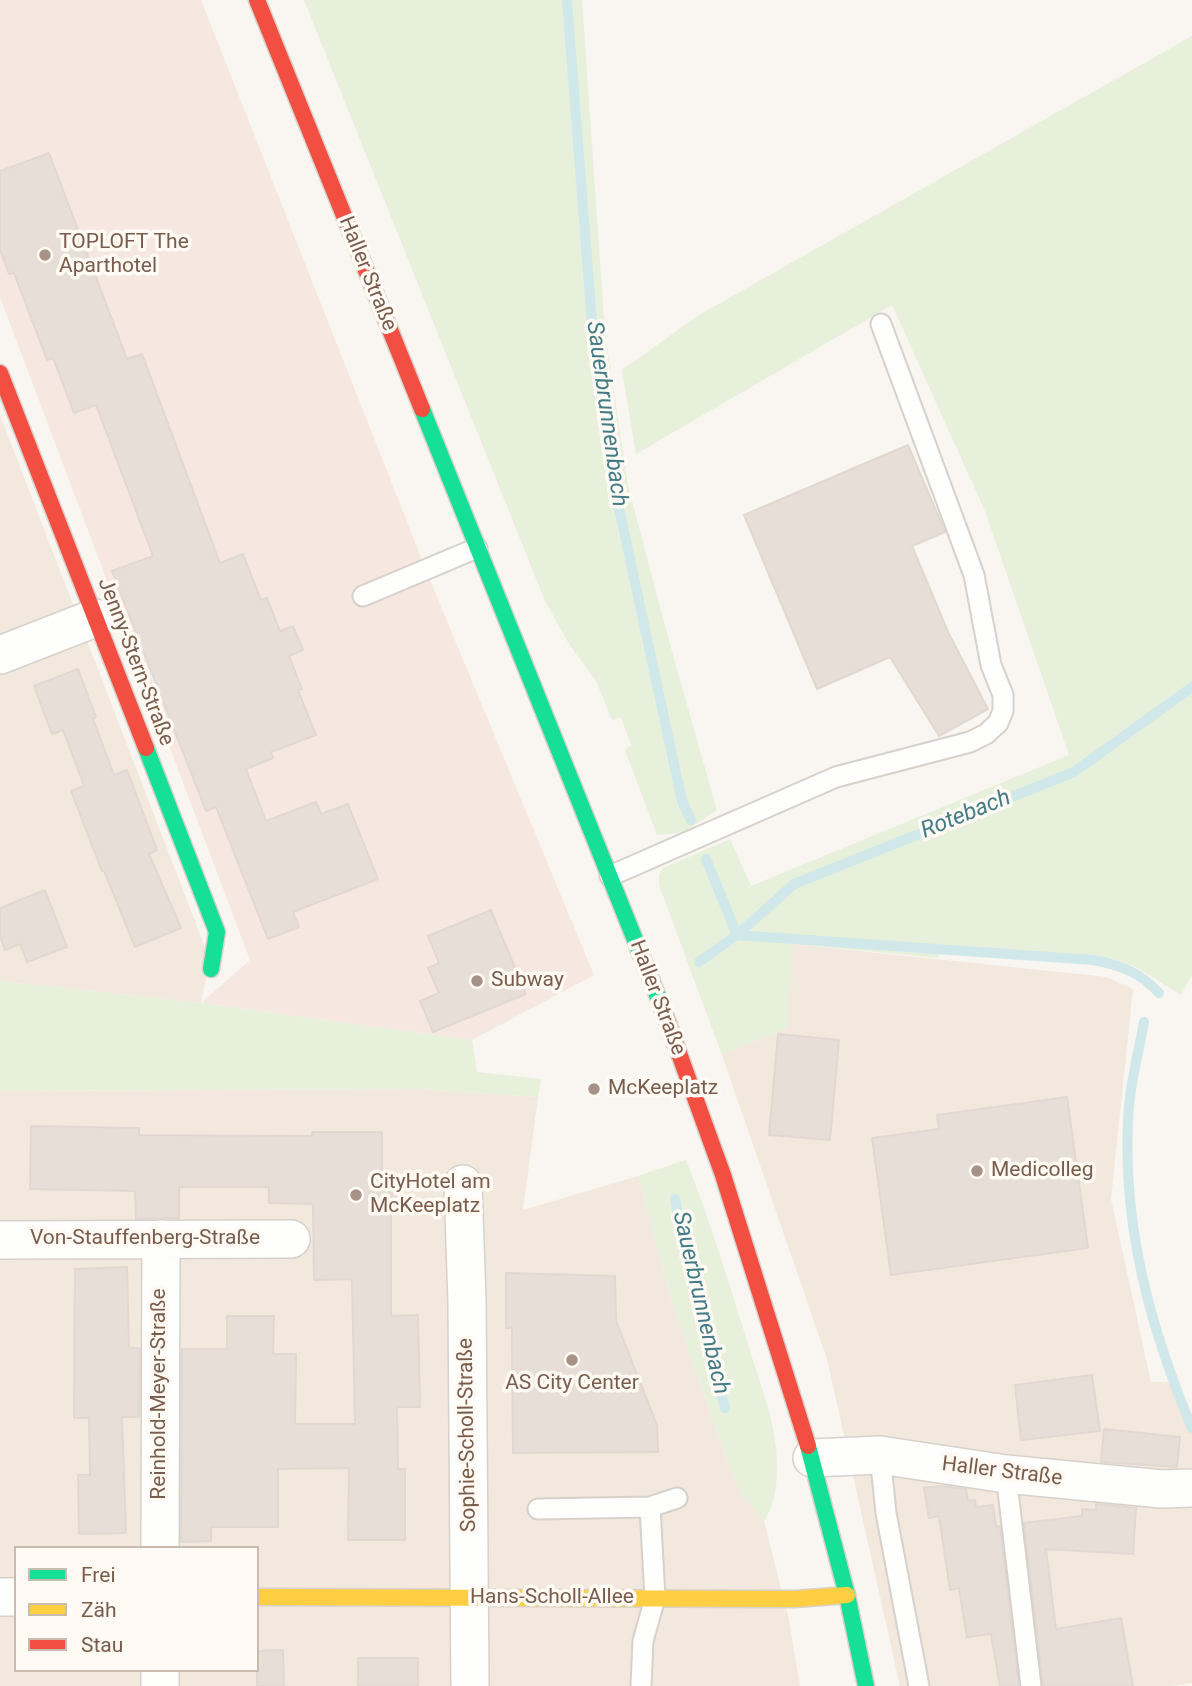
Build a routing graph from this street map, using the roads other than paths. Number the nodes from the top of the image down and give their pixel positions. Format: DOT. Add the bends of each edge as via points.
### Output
graph roads {
  1 [pos="257,0"];
  2 [pos="881,324"];
  3 [pos="0,373"];
  4 [pos="477,548"];
  5 [pos="363,596"];
  6 [pos="95,618"];
  7 [pos="0,655"];
  8 [pos="610,877"];
  9 [pos="211,969"];
  10 [pos="463,1184"];
  11 [pos="161,1239"];
  12 [pos="291,1239"];
  13 [pos="0,1240"];
  14 [pos="880,1455"];
  15 [pos="812,1458"];
  16 [pos="1006,1474"];
  17 [pos="1192,1488"];
  18 [pos="677,1498"];
  19 [pos="650,1507"];
  20 [pos="538,1509"];
  21 [pos="160,1546"];
  22 [pos="847,1595"];
  23 [pos="259,1597"];
  24 [pos="469,1598"];
  25 [pos="655,1598"];
  26 [pos="470,1686"];
  27 [pos="641,1686"];
  28 [pos="866,1686"];
  29 [pos="919,1686"];
  30 [pos="1031,1686"];
  1 -- 4 [label="main road, Haller Straße"];
  2 -- 8 [label="lane" via="974,575 991,664 1003,695 998,723 963,744 836,777"];
  3 -- 6 [label="main road, Jenny-Stern-Straße"];
  4 -- 5 [label="lane"];
  4 -- 8 [label="main road, Haller Straße"];
  6 -- 7 [label="street"];
  6 -- 9 [label="main road, Jenny-Stern-Straße" via="217,932"];
  8 -- 15 [label="main road, Haller Straße" via="723,1175"];
  10 -- 24 [label="street, Sophie-Scholl-Straße"];
  11 -- 12 [label="street, Von-Stauffenberg-Straße"];
  11 -- 13 [label="street, Von-Stauffenberg-Straße"];
  11 -- 21 [label="street, Reinhold-Meyer-Straße"];
  14 -- 15 [label="street, Haller Straße"];
  14 -- 16 [label="street, Haller Straße"];
  14 -- 29 [label="lane" via="886,1513"];
  15 -- 22 [label="main road, Haller Straße"];
  16 -- 17 [label="street, Haller Straße"];
  16 -- 30 [label="lane"];
  18 -- 19 [label="lane"];
  19 -- 20 [label="lane"];
  19 -- 25 [label="lane"];
  22 -- 25 [label="main road, Hans-Scholl-Allee"];
  22 -- 28 [label="main road, Haller Straße"];
  23 -- 24 [label="main road, Hans-Scholl-Allee"];
  24 -- 25 [label="main road, Hans-Scholl-Allee"];
  24 -- 26 [label="street, Sophie-Scholl-Straße"];
  25 -- 27 [label="lane" via="643,1642"];
}
